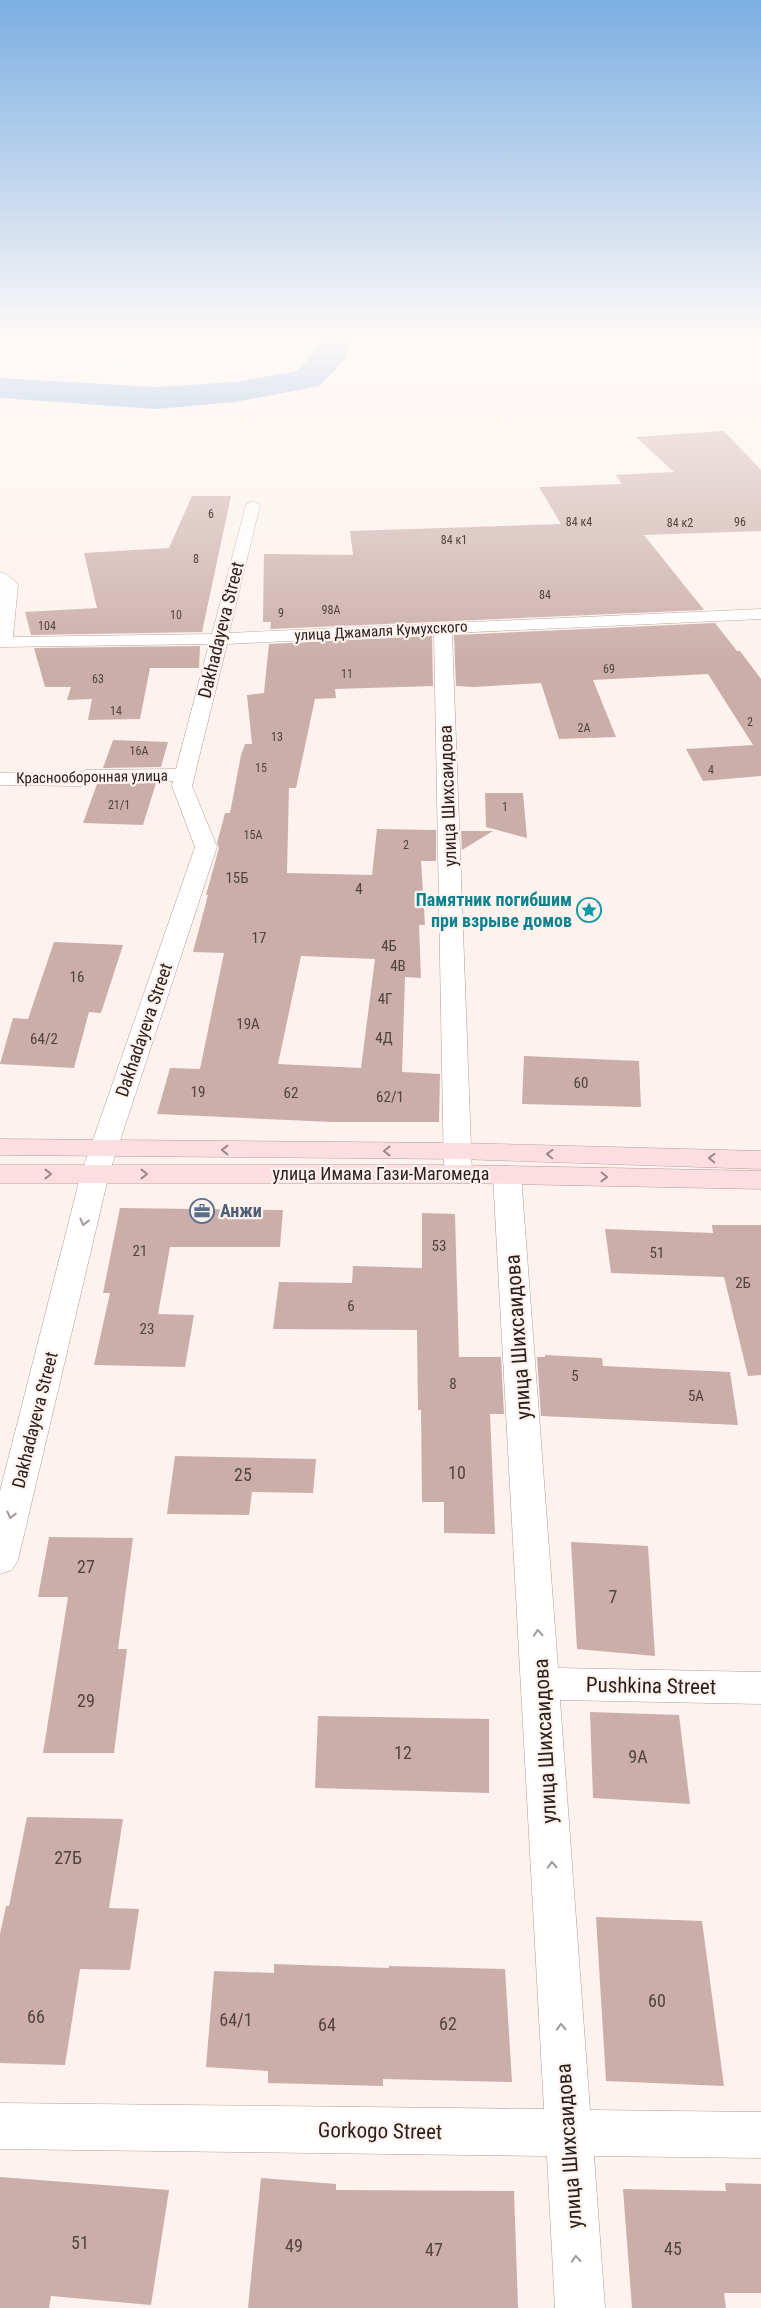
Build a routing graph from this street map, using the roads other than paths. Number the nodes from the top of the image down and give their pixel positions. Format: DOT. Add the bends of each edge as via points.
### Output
graph roads {
  1 [pos="253,505"];
  2 [pos="0,577"];
  3 [pos="761,614"];
  4 [pos="443,628"];
  5 [pos="218,639"];
  6 [pos="2,642"];
  7 [pos="184,775"];
  8 [pos="0,778"];
  9 [pos="0,1147"];
  10 [pos="761,1160"];
  11 [pos="100,1162"];
  12 [pos="458,1163"];
  13 [pos="0,1174"];
  14 [pos="507,1175"];
  15 [pos="761,1180"];
  16 [pos="0,1560"];
  17 [pos="542,1684"];
  18 [pos="761,1688"];
  19 [pos="0,2126"];
  20 [pos="567,2133"];
  21 [pos="761,2135"];
  22 [pos="580,2308"];
  1 -- 5 [label="street, Dakhadayeva Street"];
  2 -- 6 [label="street" via="10,584"];
  3 -- 4 [label="street, улица Джамаля Кумухского"];
  4 -- 5 [label="street, улица Джамаля Кумухского"];
  4 -- 12 [label="street, улица Шихсаидова"];
  5 -- 6 [label="street, улица Джамаля Кумухского"];
  5 -- 7 [label="street, Dakhadayeva Street"];
  7 -- 8 [label="street, Краснооборонная улица" via="86,776 81,780"];
  7 -- 11 [label="street, Dakhadayeva Street" via="182,786 206,847"];
  9 -- 11 [label="main road"];
  10 -- 12 [label="main road, one-way"];
  11 -- 12 [label="main road, улица Имама Гази-Магомеда"];
  13 -- 11 [label="main road, улица Имама Гази-Магомеда, one-way"];
  11 -- 16 [label="street, Dakhadayeva Street, one-way"];
  12 -- 14 [label="main road, улица Имама Гази-Магомеда"];
  14 -- 15 [label="main road, улица Имама Гази-Магомеда, one-way"];
  17 -- 14 [label="street, улица Шихсаидова, one-way"];
  17 -- 18 [label="street, Pushkina Street"];
  20 -- 17 [label="street, улица Шихсаидова, one-way"];
  19 -- 20 [label="street, Gorkogo Street"];
  20 -- 21 [label="street, Gorkogo Street"];
  22 -- 20 [label="street, улица Шихсаидова, one-way"];
}
